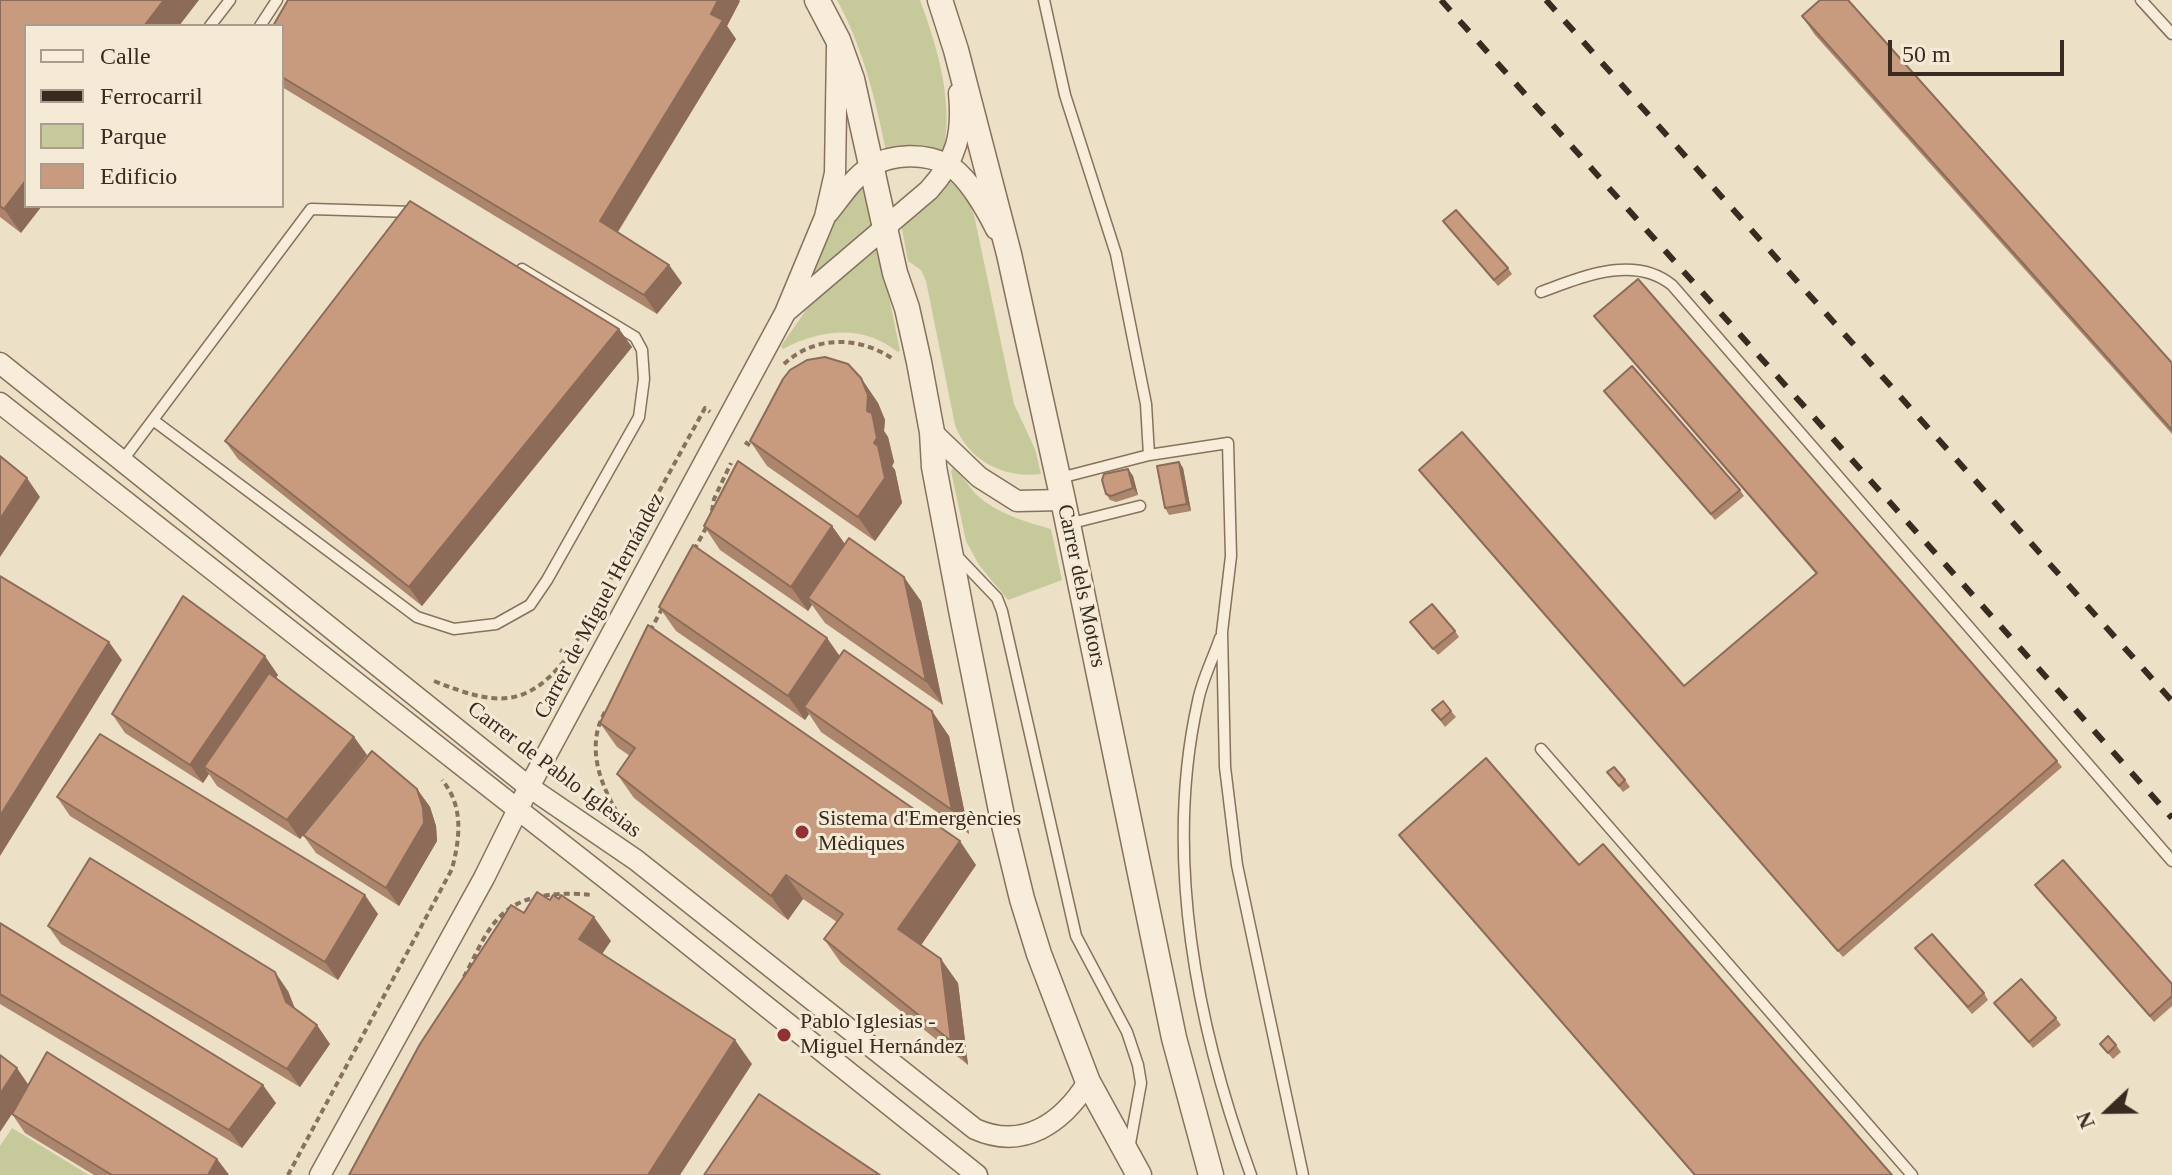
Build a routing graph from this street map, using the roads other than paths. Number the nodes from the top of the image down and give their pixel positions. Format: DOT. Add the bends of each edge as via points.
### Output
graph roads {
  1 [pos="230,0"];
  2 [pos="277,0"];
  3 [pos="817,0"];
  4 [pos="940,0"];
  5 [pos="1044,0"];
  6 [pos="2141,0"];
  7 [pos="212,24"];
  8 [pos="261,24"];
  9 [pos="2172,34"];
  10 [pos="838,40"];
  11 [pos="956,50"];
  12 [pos="872,166"];
  13 [pos="950,166"];
  14 [pos="428,213"];
  15 [pos="825,217"];
  16 [pos="884,227"];
  17 [pos="1009,254"];
  18 [pos="505,259"];
  19 [pos="1541,292"];
  20 [pos="785,313"];
  21 [pos="0,363"];
  22 [pos="0,403"];
  23 [pos="153,420"];
  24 [pos="932,432"];
  25 [pos="1149,455"];
  26 [pos="122,461"];
  27 [pos="1063,501"];
  28 [pos="1140,506"];
  29 [pos="951,550"];
  30 [pos="1222,632"];
  31 [pos="1541,749"];
  32 [pos="529,787"];
  33 [pos="518,811"];
  34 [pos="2172,861"];
  35 [pos="1088,1082"];
  36 [pos="1133,1164"];
  37 [pos="320,1175"];
  38 [pos="977,1175"];
  39 [pos="1211,1175"];
  40 [pos="1251,1175"];
  41 [pos="1303,1175"];
  42 [pos="1912,1175"];
  1 -- 7 [label="lane"];
  2 -- 8 [label="lane"];
  3 -- 10 [label="street"];
  4 -- 11 [label="street, Carrer dels Motors"];
  5 -- 25 [label="lane" via="1065,95 1116,254 1146,404"];
  6 -- 9 [label="lane"];
  10 -- 12 [label="street"];
  10 -- 15 [label="street, Carrer de Miguel Hernández" via="835,173"];
  11 -- 13 [label="street, Carrer de Miguel Hernández" via="962,121"];
  11 -- 17 [label="street, Carrer dels Motors"];
  12 -- 13 [label="street" via="908,156"];
  12 -- 15 [label="street, Carrer de Miguel Hernández"];
  12 -- 16 [label="street"];
  13 -- 16 [label="street, Carrer de Miguel Hernández"];
  13 -- 17 [label="street" via="981,200"];
  14 -- 23 [label="lane" via="311,209"];
  15 -- 20 [label="street, Carrer de Miguel Hernández"];
  16 -- 20 [label="street, Carrer de Miguel Hernández"];
  16 -- 24 [label="street"];
  17 -- 27 [label="street, Carrer dels Motors"];
  18 -- 23 [label="lane" via="635,337 642,350 644,379 639,417 547,580 530,605 496,624 454,629 417,617"];
  19 -- 34 [label="lane" via="1625,269 1651,272 1672,285"];
  20 -- 32 [label="street, Carrer de Miguel Hernández"];
  21 -- 26 [label="street, Carrer de Pablo Iglesias"];
  22 -- 33 [label="street"];
  23 -- 26 [label="lane"];
  24 -- 27 [label="street" via="979,477 1017,501"];
  24 -- 29 [label="street"];
  25 -- 27 [label="lane"];
  25 -- 30 [label="lane" via="1228,443 1231,556"];
  26 -- 32 [label="street, Carrer de Pablo Iglesias"];
  27 -- 28 [label="lane"];
  27 -- 39 [label="street, Carrer dels Motors" via="1174,1038"];
  29 -- 35 [label="street" via="1022,899"];
  29 -- 36 [label="lane" via="997,598 1002,611 1076,936 1127,1032 1138,1065"];
  30 -- 40 [label="lane" via="1193,725 1184,853 1207,1027"];
  30 -- 41 [label="lane" via="1225,767 1237,865"];
  31 -- 42 [label="lane"];
  32 -- 33 [label="street, Carrer de Miguel Hernández"];
  32 -- 35 [label="street, Carrer de Pablo Iglesias" via="636,860 975,1129 1003,1136 1036,1131 1065,1114"];
  33 -- 37 [label="street, Carrer de Miguel Hernández"];
  33 -- 38 [label="street"];
  35 -- 36 [label="street"];
}
